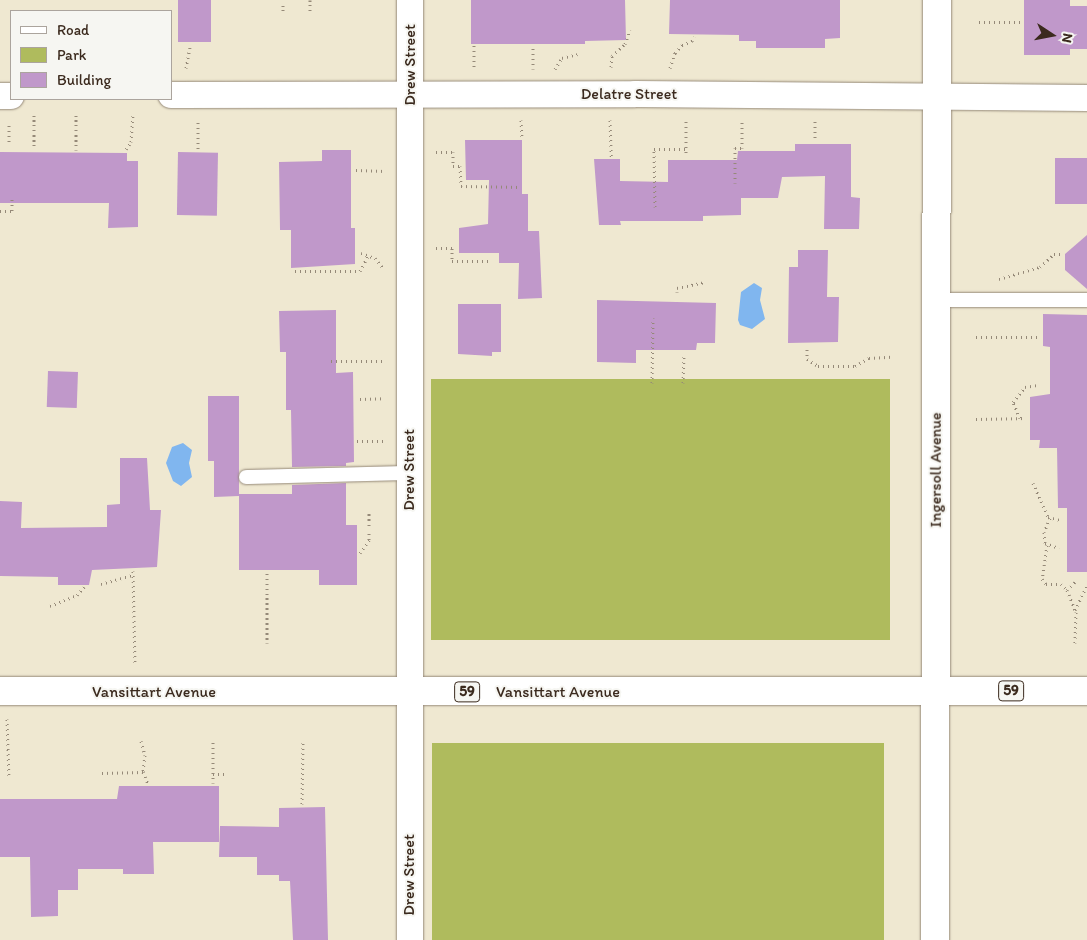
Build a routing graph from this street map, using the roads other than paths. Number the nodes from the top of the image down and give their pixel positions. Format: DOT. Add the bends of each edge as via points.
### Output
graph roads {
  1 [pos="410,0"];
  2 [pos="937,0"];
  3 [pos="178,85"];
  4 [pos="410,95"];
  5 [pos="937,97"];
  6 [pos="1087,98"];
  7 [pos="936,300"];
  8 [pos="1087,300"];
  9 [pos="409,474"];
  10 [pos="246,477"];
  11 [pos="3,691"];
  12 [pos="935,691"];
  13 [pos="1087,691"];
  14 [pos="408,692"];
  15 [pos="410,940"];
  16 [pos="934,940"];
  1 -- 4 [label="street, Drew Street"];
  2 -- 5 [label="main road, Ingersoll Avenue"];
  3 -- 4 [label="street, Delatre Street"];
  4 -- 5 [label="street, Delatre Street"];
  4 -- 9 [label="street, Drew Street"];
  5 -- 6 [label="street, Delatre Street"];
  5 -- 7 [label="main road, Ingersoll Avenue"];
  7 -- 8 [label="lane"];
  7 -- 12 [label="main road, Ingersoll Avenue"];
  9 -- 10 [label="lane"];
  9 -- 14 [label="street, Drew Street"];
  11 -- 14 [label="main road, Vansittart Avenue / 59"];
  12 -- 13 [label="main road, Vansittart Avenue / 59"];
  12 -- 14 [label="main road, Vansittart Avenue / 59"];
  12 -- 16 [label="main road, Ingersoll Avenue"];
  14 -- 15 [label="street, Drew Street"];
}
